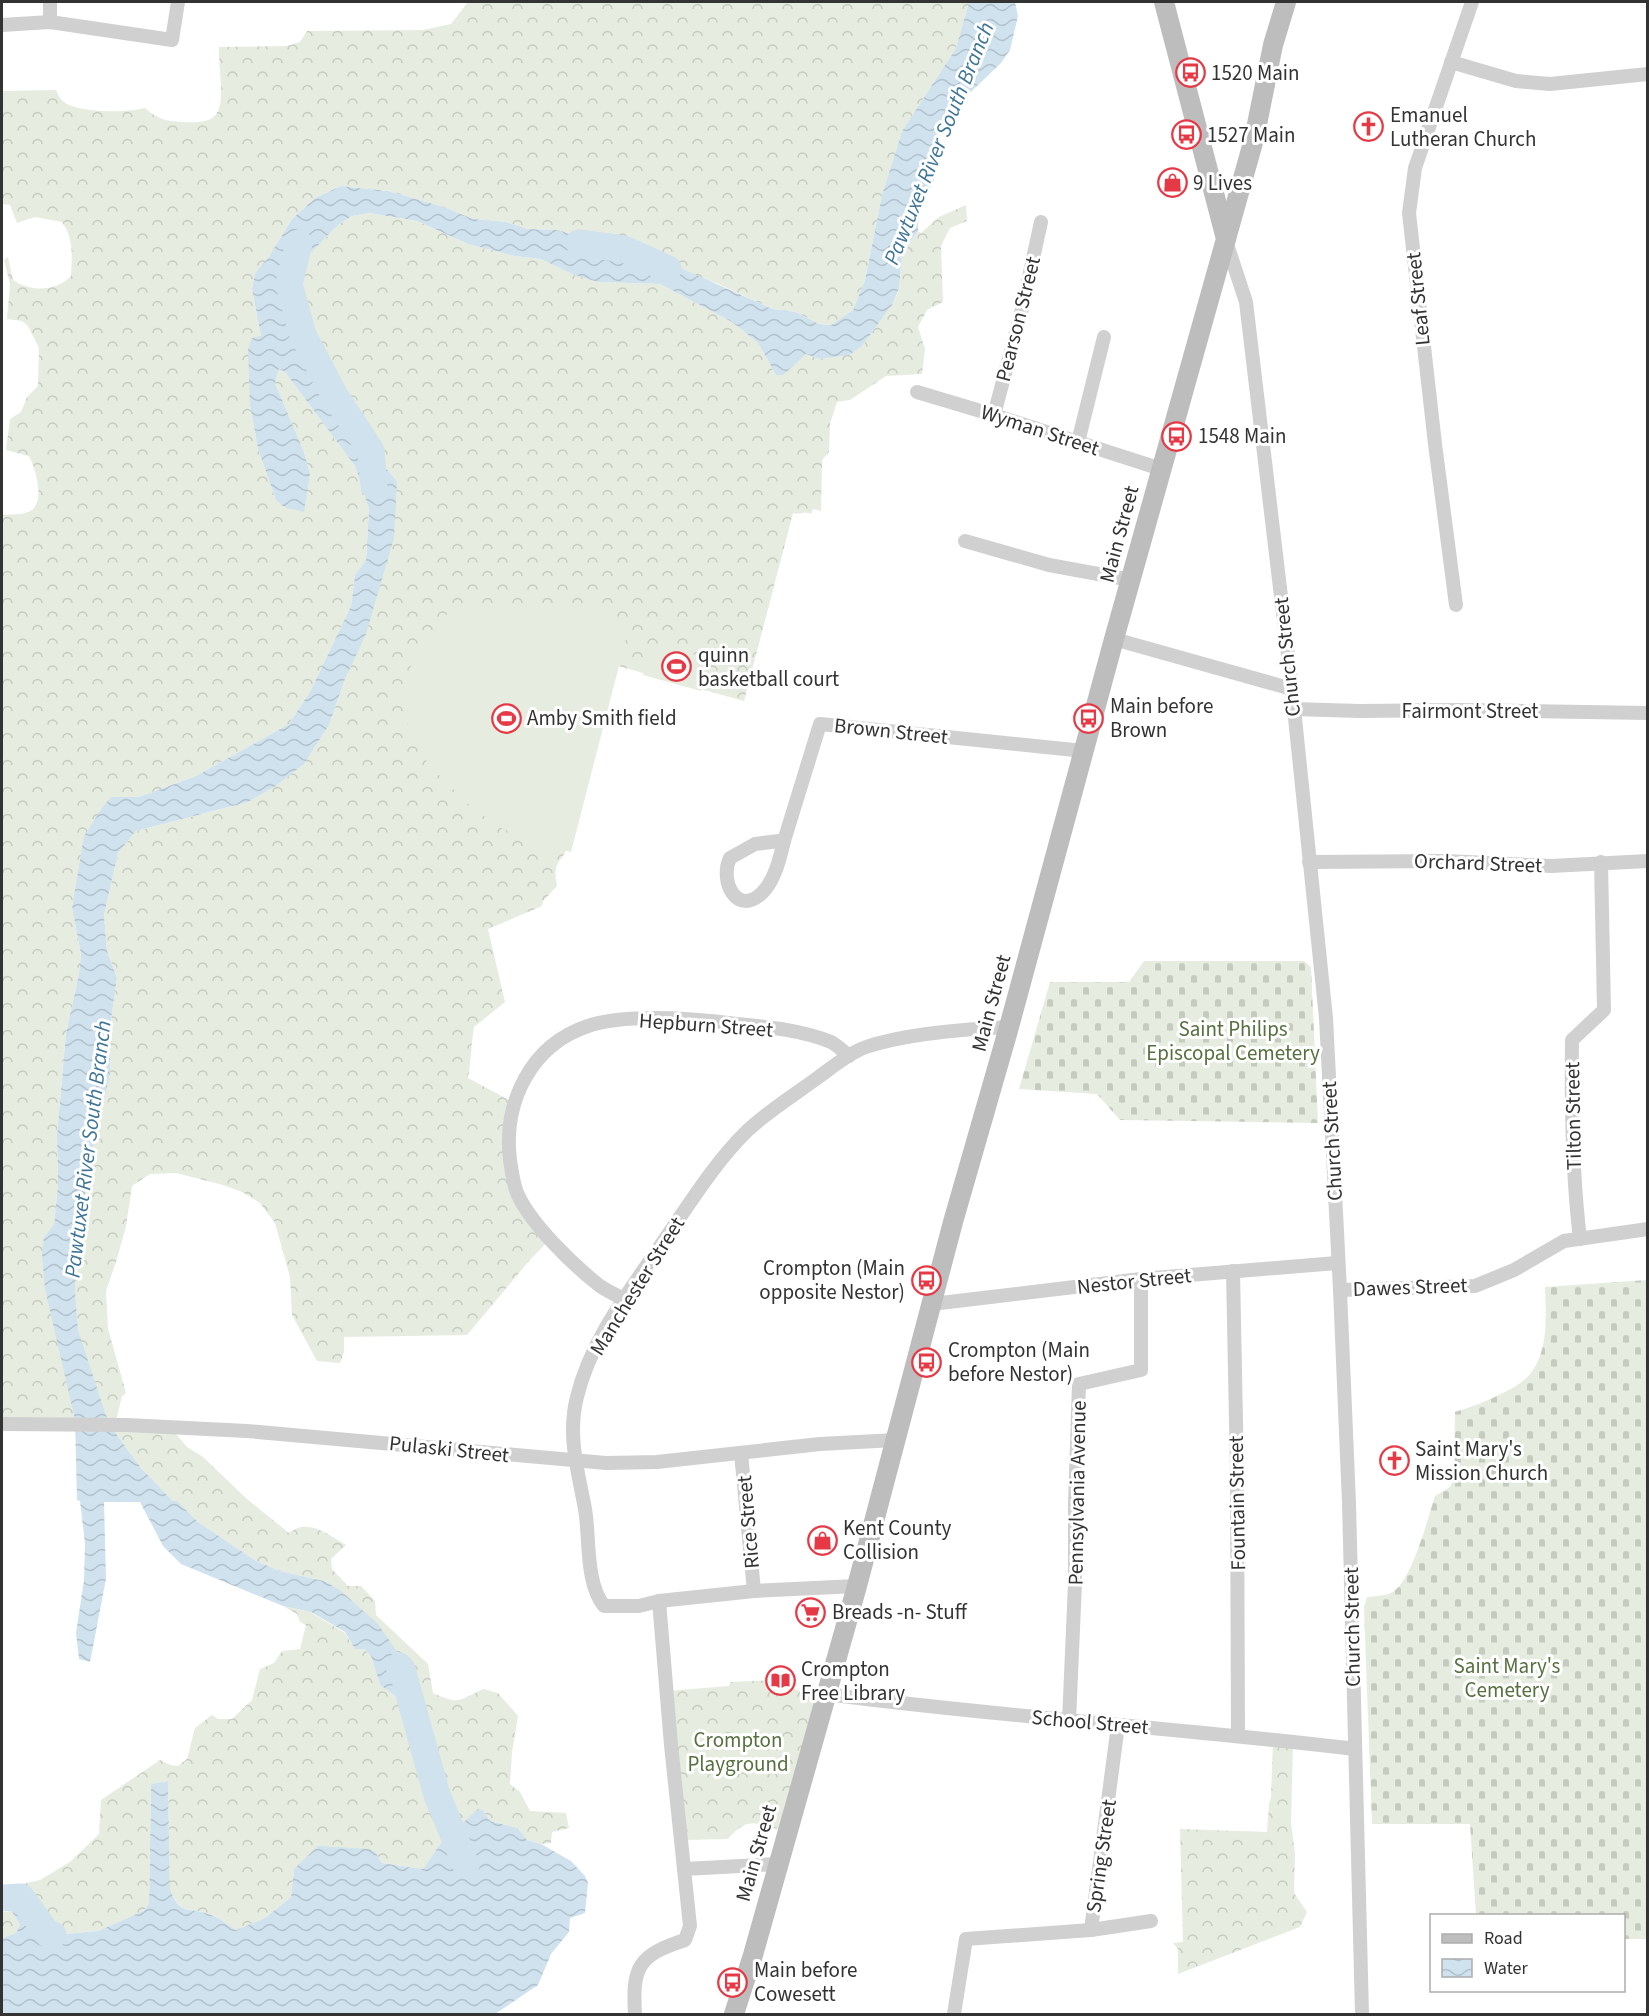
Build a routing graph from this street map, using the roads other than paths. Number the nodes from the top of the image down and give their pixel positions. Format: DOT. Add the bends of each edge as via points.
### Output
graph roads {
  1 [pos="50,2"];
  2 [pos="178,2"];
  3 [pos="1164,2"];
  4 [pos="1280,2"];
  5 [pos="1286,2"];
  6 [pos="1472,2"];
  7 [pos="50,22"];
  8 [pos="1279,24"];
  9 [pos="2,26"];
  10 [pos="1451,62"];
  11 [pos="1647,74"];
  12 [pos="1041,222"];
  13 [pos="1226,239"];
  14 [pos="1104,337"];
  15 [pos="917,393"];
  16 [pos="994,415"];
  17 [pos="1078,442"];
  18 [pos="1161,469"];
  19 [pos="965,541"];
  20 [pos="1131,580"];
  21 [pos="1456,605"];
  22 [pos="1114,639"];
  23 [pos="1292,689"];
  24 [pos="1293,709"];
  25 [pos="1647,713"];
  26 [pos="1084,751"];
  27 [pos="784,841"];
  28 [pos="1647,861"];
  29 [pos="1309,862"];
  30 [pos="1601,862"];
  31 [pos="1009,1027"];
  32 [pos="849,1056"];
  33 [pos="1647,1229"];
  34 [pos="1580,1239"];
  35 [pos="1337,1263"];
  36 [pos="1233,1271"];
  37 [pos="1141,1279"];
  38 [pos="1340,1290"];
  39 [pos="624,1299"];
  40 [pos="932,1304"];
  41 [pos="2,1424"];
  42 [pos="896,1440"];
  43 [pos="741,1453"];
  44 [pos="575,1461"];
  45 [pos="857,1586"];
  46 [pos="754,1591"];
  47 [pos="659,1601"];
  48 [pos="826,1694"];
  49 [pos="1069,1721"];
  50 [pos="1118,1725"];
  51 [pos="1238,1735"];
  52 [pos="1355,1749"];
  53 [pos="778,1864"];
  54 [pos="684,1869"];
  55 [pos="1151,1921"];
  56 [pos="1091,1930"];
  57 [pos="635,2014"];
  58 [pos="734,2014"];
  59 [pos="954,2014"];
  60 [pos="1362,2014"];
  1 -- 7 [label="street"];
  2 -- 7 [label="street" via="172,40"];
  3 -- 13 [label="main road"];
  4 -- 8 [label="street"];
  5 -- 8 [label="main road, Main Street"];
  6 -- 10 [label="street, Leaf Street"];
  7 -- 9 [label="street"];
  8 -- 13 [label="main road, Main Street" via="1254,139"];
  10 -- 11 [label="street" via="1516,81 1550,84"];
  10 -- 21 [label="street, Leaf Street" via="1415,168 1409,213"];
  12 -- 16 [label="street, Pearson Street"];
  13 -- 18 [label="main road, Main Street"];
  13 -- 23 [label="street, Church Street" via="1246,302"];
  14 -- 17 [label="street"];
  15 -- 16 [label="street, Wyman Street"];
  16 -- 17 [label="street, Wyman Street"];
  17 -- 18 [label="street, Wyman Street"];
  18 -- 20 [label="main road, Main Street"];
  19 -- 20 [label="street" via="1049,565"];
  20 -- 22 [label="main road, Main Street"];
  22 -- 23 [label="street"];
  22 -- 26 [label="main road, Main Street"];
  23 -- 24 [label="street, Church Street"];
  24 -- 25 [label="street, Fairmont Street"];
  24 -- 29 [label="street, Church Street"];
  26 -- 27 [label="street, Brown Street" via="820,724"];
  26 -- 31 [label="main road, Main Street"];
  27 -- 27 [label="street, Brown Street" via="777,867 764,891 751,899 735,898 725,871 730,858 755,844"];
  28 -- 30 [label="street, Orchard Street"];
  29 -- 30 [label="street, Orchard Street" via="1445,861 1551,866"];
  29 -- 35 [label="street, Church Street" via="1326,1018"];
  30 -- 34 [label="street, Tilton Street" via="1604,1010 1572,1040 1571,1125"];
  31 -- 32 [label="street, Manchester Street" via="973,1028 899,1040 864,1047"];
  31 -- 40 [label="main road, Main Street"];
  32 -- 39 [label="street, Manchester Street" via="747,1131 692,1199"];
  32 -- 39 [label="street, Hepburn Street" via="833,1042 770,1028 681,1019 637,1019 588,1026 542,1053 518,1090 512,1110 509,1150 518,1194 548,1237 601,1286"];
  33 -- 34 [label="street, Dawes Street"];
  34 -- 38 [label="street, Dawes Street" via="1564,1241 1514,1270 1475,1286"];
  35 -- 36 [label="street, Nestor Street"];
  35 -- 38 [label="street, Church Street"];
  36 -- 37 [label="street, Nestor Street"];
  36 -- 51 [label="street, Fountain Street"];
  37 -- 40 [label="street, Nestor Street"];
  37 -- 49 [label="street, Pennsylvania Avenue" via="1141,1370 1079,1384"];
  38 -- 52 [label="street, Church Street"];
  39 -- 44 [label="street, Manchester Street" via="586,1367 576,1398 572,1433"];
  40 -- 42 [label="main road, Main Street"];
  41 -- 44 [label="street, Pulaski Street" via="247,1431"];
  42 -- 43 [label="street, Pulaski Street"];
  42 -- 45 [label="main road, Main Street"];
  43 -- 44 [label="street, Pulaski Street" via="657,1462"];
  43 -- 46 [label="street, Rice Street"];
  44 -- 47 [label="street, Manchester Street" via="599,1600 604,1606 639,1606"];
  45 -- 46 [label="street"];
  45 -- 48 [label="main road, Main Street"];
  46 -- 47 [label="street"];
  47 -- 54 [label="street"];
  48 -- 49 [label="street, School Street"];
  48 -- 53 [label="main road, Main Street"];
  49 -- 50 [label="street, School Street"];
  50 -- 51 [label="street, School Street"];
  50 -- 56 [label="street, Spring Street"];
  51 -- 52 [label="street, School Street"];
  52 -- 60 [label="street, Church Street"];
  53 -- 54 [label="street"];
  53 -- 58 [label="main road, Main Street"];
  54 -- 57 [label="street" via="688,1933 685,1940 657,1951 639,1967"];
  55 -- 56 [label="street"];
  56 -- 59 [label="street, Spring Street" via="966,1939"];
}
